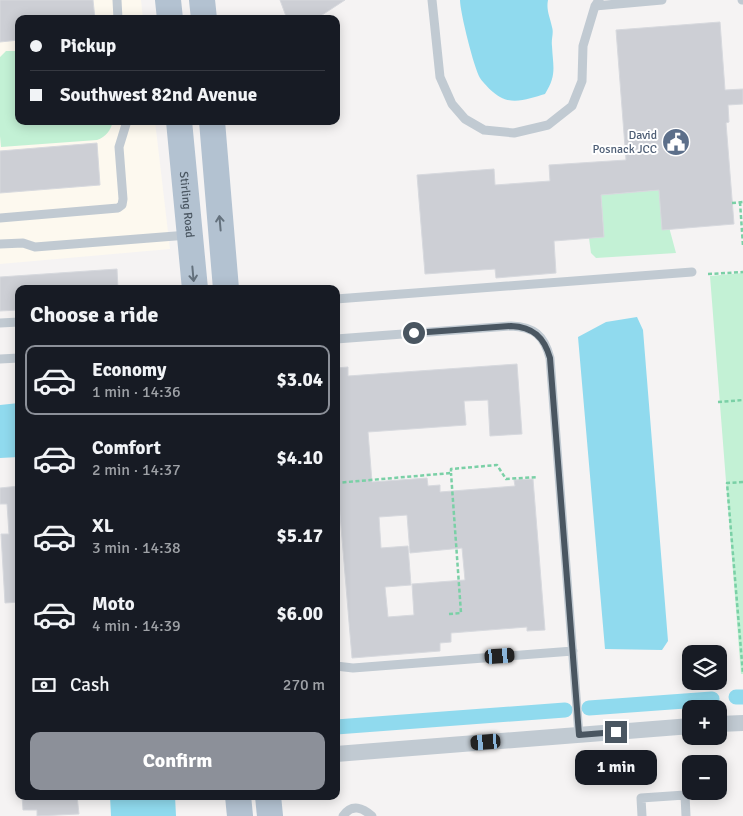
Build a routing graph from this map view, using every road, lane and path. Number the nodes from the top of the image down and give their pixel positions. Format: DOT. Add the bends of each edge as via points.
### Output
graph roads {
  1 [pos="117,0"];
  2 [pos="168,0"];
  3 [pos="202,0"];
  4 [pos="432,0"];
  5 [pos="662,0"];
  6 [pos="597,3"];
  7 [pos="118,15"];
  8 [pos="170,15"];
  9 [pos="204,15"];
  10 [pos="126,125"];
  11 [pos="179,125"];
  12 [pos="212,125"];
  13 [pos="741,202"];
  14 [pos="732,203"];
  15 [pos="0,218"];
  16 [pos="190,235"];
  17 [pos="0,244"];
  18 [pos="743,246"];
  19 [pos="692,272"];
  20 [pos="743,272"];
  21 [pos="708,274"];
  22 [pos="194,285"];
  23 [pos="226,285"];
  24 [pos="340,299"];
  25 [pos="15,322"];
  26 [pos="0,323"];
  27 [pos="340,339"];
  28 [pos="15,358"];
  29 [pos="0,359"];
  30 [pos="743,400"];
  31 [pos="718,402"];
  32 [pos="451,473"];
  33 [pos="538,477"];
  34 [pos="743,482"];
  35 [pos="340,483"];
  36 [pos="449,614"];
  37 [pos="573,651"];
  38 [pos="340,667"];
  39 [pos="743,674"];
  40 [pos="743,722"];
  41 [pos="727,723"];
  42 [pos="682,727"];
  43 [pos="579,735"];
  44 [pos="340,754"];
  45 [pos="238,800"];
  46 [pos="268,800"];
  47 [pos="240,816"];
  48 [pos="270,816"];
  49 [pos="343,816"];
  50 [pos="372,816"];
  51 [pos="642,816"];
  52 [pos="686,816"];
  1 -- 7 [label="lane"];
  2 -- 8 [label="main road"];
  3 -- 9 [label="main road"];
  4 -- 6 [label="lane" via="440,77 452,104 465,119 484,130 514,133 548,125 572,106 582,80 583,46"];
  5 -- 6 [label="lane"];
  10 -- 15 [label="lane" via="119,147 123,199 118,208"];
  11 -- 16 [label="main road, Stirling Road"];
  23 -- 12 [label="main road, one-way"];
  13 -- 14 [label="path"];
  13 -- 18 [label="path"];
  16 -- 17 [label="lane" via="35,247 24,243"];
  16 -- 22 [label="main road, Stirling Road, one-way"];
  19 -- 24 [label="lane"];
  20 -- 21 [label="path"];
  25 -- 26 [label="lane"];
  27 -- 37 [label="lane" via="511,326 529,328 543,340 550,358"];
  28 -- 29 [label="lane"];
  30 -- 31 [label="path"];
  32 -- 33 [label="path" via="451,469 497,465 506,479"];
  32 -- 35 [label="path"];
  32 -- 36 [label="path" via="461,613"];
  34 -- 39 [label="path" via="728,483"];
  37 -- 38 [label="lane"];
  37 -- 43 [label="lane"];
  40 -- 41 [label="street"];
  42 -- 43 [label="street"];
  43 -- 44 [label="street"];
  45 -- 47 [label="main road"];
  46 -- 48 [label="main road"];
  49 -- 50 [label="lane" via="353,808 363,808"];
  51 -- 52 [label="lane" via="641,798 685,795"];
}
